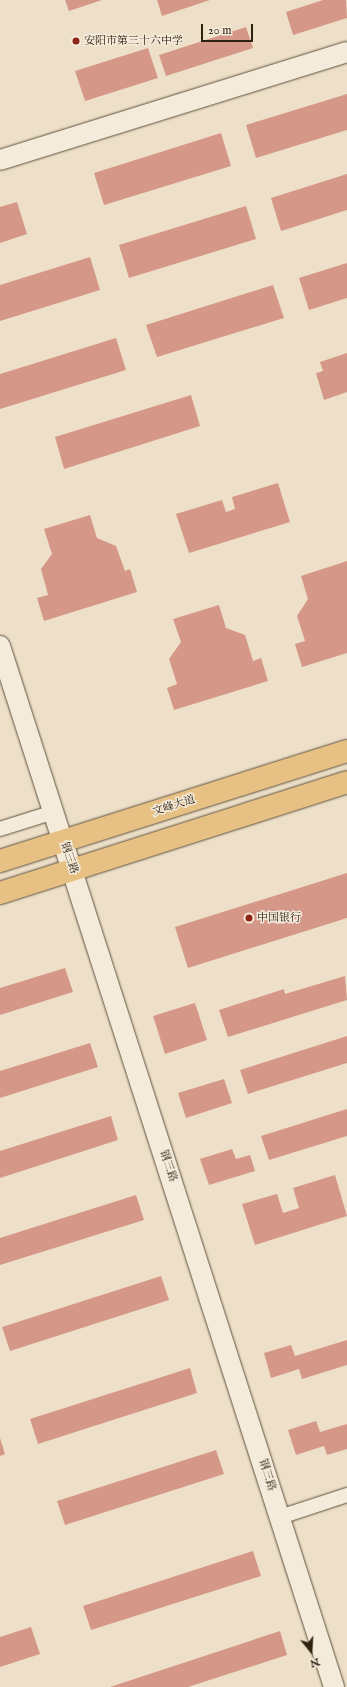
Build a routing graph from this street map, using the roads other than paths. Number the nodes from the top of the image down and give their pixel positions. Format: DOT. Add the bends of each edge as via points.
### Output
graph roads {
  1 [pos="347,52"];
  2 [pos="0,160"];
  3 [pos="0,646"];
  4 [pos="347,751"];
  5 [pos="347,782"];
  6 [pos="54,812"];
  7 [pos="0,829"];
  8 [pos="63,841"];
  9 [pos="0,862"];
  10 [pos="72,870"];
  11 [pos="0,893"];
  12 [pos="347,1495"];
  13 [pos="280,1517"];
  14 [pos="334,1687"];
  1 -- 2 [label="street"];
  3 -- 6 [label="street, 钢三路"];
  4 -- 8 [label="main road, 文峰大道"];
  5 -- 10 [label="main road"];
  6 -- 7 [label="street"];
  6 -- 8 [label="street, 钢三路"];
  8 -- 9 [label="main road, 文峰大道"];
  8 -- 10 [label="street, 钢三路"];
  10 -- 11 [label="main road"];
  10 -- 13 [label="street, 钢三路"];
  12 -- 13 [label="street"];
  13 -- 14 [label="street, 钢三路"];
}
